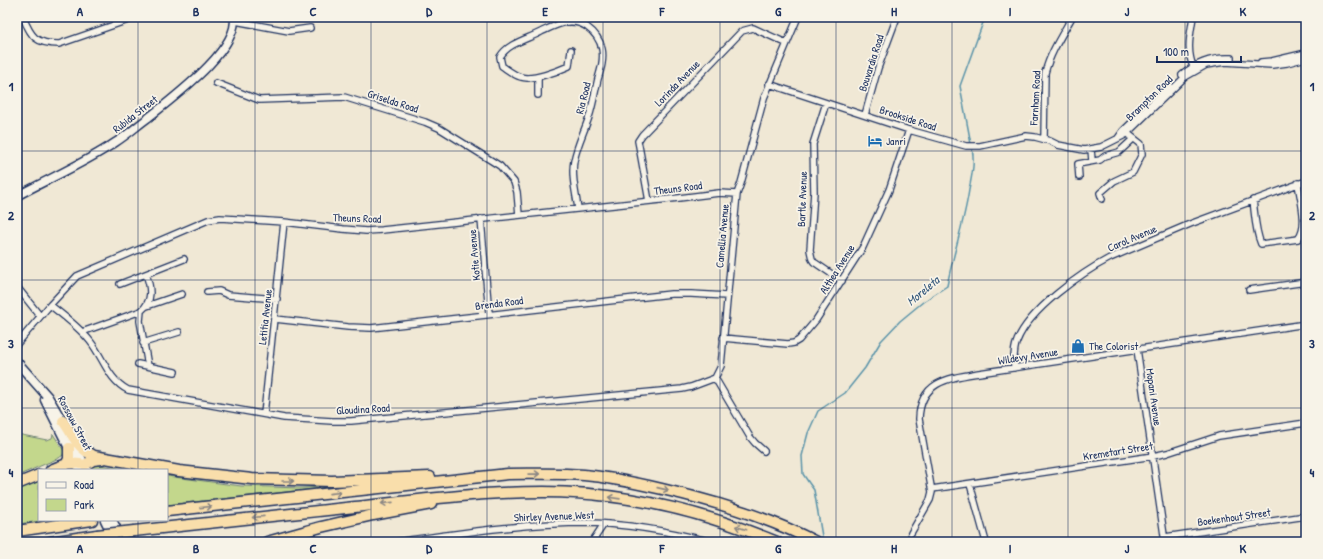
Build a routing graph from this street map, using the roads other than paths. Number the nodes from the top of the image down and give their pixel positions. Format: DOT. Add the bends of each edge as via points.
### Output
graph roads {
  1 [pos="23,17"];
  2 [pos="137,17"];
  3 [pos="798,17"];
  4 [pos="897,17"];
  5 [pos="1072,17"];
  6 [pos="1193,17"];
  7 [pos="234,19"];
  8 [pos="310,28"];
  9 [pos="786,43"];
  10 [pos="571,50"];
  11 [pos="1306,53"];
  12 [pos="1306,58"];
  13 [pos="1194,68"];
  14 [pos="538,76"];
  15 [pos="216,83"];
  16 [pos="769,84"];
  17 [pos="538,95"];
  18 [pos="826,104"];
  19 [pos="865,115"];
  20 [pos="909,130"];
  21 [pos="1127,133"];
  22 [pos="1133,138"];
  23 [pos="1044,139"];
  24 [pos="1114,142"];
  25 [pos="1091,149"];
  26 [pos="1092,162"];
  27 [pos="1080,177"];
  28 [pos="1306,181"];
  29 [pos="1298,183"];
  30 [pos="737,194"];
  31 [pos="17,196"];
  32 [pos="1102,199"];
  33 [pos="1253,200"];
  34 [pos="649,201"];
  35 [pos="578,209"];
  36 [pos="519,215"];
  37 [pos="481,219"];
  38 [pos="284,222"];
  39 [pos="184,259"];
  40 [pos="146,274"];
  41 [pos="842,281"];
  42 [pos="1306,282"];
  43 [pos="120,284"];
  44 [pos="17,287"];
  45 [pos="1249,290"];
  46 [pos="206,292"];
  47 [pos="182,294"];
  48 [pos="727,296"];
  49 [pos="277,299"];
  50 [pos="50,305"];
  51 [pos="147,306"];
  52 [pos="141,311"];
  53 [pos="489,314"];
  54 [pos="40,316"];
  55 [pos="275,319"];
  56 [pos="1306,324"];
  57 [pos="82,332"];
  58 [pos="179,332"];
  59 [pos="723,338"];
  60 [pos="144,343"];
  61 [pos="17,344"];
  62 [pos="1137,350"];
  63 [pos="17,362"];
  64 [pos="138,364"];
  65 [pos="148,366"];
  66 [pos="1014,368"];
  67 [pos="175,372"];
  68 [pos="715,378"];
  69 [pos="40,388"];
  70 [pos="264,414"];
  71 [pos="62,421"];
  72 [pos="1306,423"];
  73 [pos="69,448"];
  74 [pos="764,451"];
  75 [pos="1153,456"];
  76 [pos="108,459"];
  77 [pos="80,467"];
  78 [pos="61,469"];
  79 [pos="508,474"];
  80 [pos="38,475"];
  81 [pos="17,484"];
  82 [pos="970,484"];
  83 [pos="932,489"];
  84 [pos="473,494"];
  85 [pos="168,512"];
  86 [pos="1306,516"];
  87 [pos="85,521"];
  88 [pos="106,521"];
  89 [pos="112,521"];
  90 [pos="604,524"];
  91 [pos="17,531"];
  92 [pos="911,532"];
  93 [pos="435,536"];
  94 [pos="1165,540"];
  95 [pos="50,542"];
  96 [pos="116,542"];
  97 [pos="123,542"];
  98 [pos="267,542"];
  99 [pos="396,542"];
  100 [pos="432,542"];
  101 [pos="592,542"];
  102 [pos="712,542"];
  103 [pos="777,542"];
  104 [pos="816,542"];
  105 [pos="986,542"];
  1 -- 2 [label="street" via="30,33 38,39 46,44 59,44"];
  3 -- 9 [label="street, Camellia Avenue"];
  4 -- 19 [label="street, Bouvardia Road" via="878,68"];
  5 -- 23 [label="street, Farnham Road" via="1056,45 1045,73"];
  6 -- 13 [label="street" via="1189,54"];
  7 -- 8 [label="street" via="289,31"];
  7 -- 31 [label="street, Rubida Street" via="232,33 225,46 200,76 117,142"];
  9 -- 16 [label="street, Camellia Avenue"];
  9 -- 34 [label="street, Lorinda Avenue" via="753,28 742,31 642,135 638,141"];
  10 -- 14 [label="street" via="569,66"];
  11 -- 13 [label="street" via="1267,62 1214,59"];
  12 -- 13 [label="street" via="1272,65 1225,62"];
  13 -- 21 [label="street, Brampton Road"];
  13 -- 24 [label="street, Brampton Road" via="1182,74"];
  14 -- 17 [label="street"];
  14 -- 35 [label="street, Ria Road" via="518,76 502,66 501,56 515,44 556,24 576,22 592,31 598,38 602,47 602,60 589,116 574,161"];
  15 -- 36 [label="street, Griselda Road" via="259,100 344,97 439,128 505,171 514,182"];
  16 -- 18 [label="street, Brookside Road"];
  16 -- 30 [label="street, Camellia Avenue"];
  18 -- 19 [label="street, Brookside Road"];
  18 -- 41 [label="street, Bartle Avenue" via="813,144 814,192 810,250 814,262"];
  19 -- 20 [label="street, Brookside Road"];
  20 -- 23 [label="street, Brookside Road" via="974,147 1026,136"];
  20 -- 41 [label="street, Althea Avenue" via="889,190 863,247"];
  21 -- 22 [label="street"];
  21 -- 24 [label="street, Brampton Road"];
  22 -- 26 [label="street" via="1119,152"];
  22 -- 32 [label="street" via="1142,147 1137,165 1133,172 1114,181 1100,193"];
  23 -- 25 [label="street, Brampton Road" via="1058,145"];
  24 -- 25 [label="street, Brampton Road"];
  25 -- 26 [label="street"];
  26 -- 27 [label="street" via="1078,164"];
  28 -- 29 [label="street, Carol Avenue"];
  29 -- 33 [label="street, Carol Avenue"];
  29 -- 33 [label="street" via="1304,223 1302,235 1298,239 1261,244 1257,236"];
  30 -- 34 [label="street, Theuns Road" via="719,193"];
  30 -- 48 [label="street, Camellia Avenue"];
  33 -- 66 [label="street, Carol Avenue" via="1110,258 1065,288 1041,308 1019,336 1014,349"];
  34 -- 35 [label="street, Theuns Road"];
  35 -- 36 [label="street, Theuns Road"];
  36 -- 37 [label="street, Theuns Road"];
  37 -- 38 [label="street, Theuns Road" via="366,231"];
  37 -- 53 [label="street, Kotie Avenue"];
  38 -- 49 [label="street, Letitia Avenue"];
  38 -- 50 [label="street, Theuns Road" via="220,218 208,220 77,276"];
  39 -- 40 [label="street"];
  40 -- 43 [label="street"];
  40 -- 51 [label="street" via="150,296"];
  41 -- 59 [label="street, Althea Avenue" via="816,320 794,343"];
  42 -- 45 [label="street"];
  44 -- 54 [label="street"];
  46 -- 49 [label="street" via="219,291 228,295"];
  47 -- 51 [label="street"];
  48 -- 53 [label="street, Brenda Road" via="671,294"];
  48 -- 59 [label="street, Camellia Avenue"];
  49 -- 55 [label="street, Letitia Avenue"];
  50 -- 54 [label="street, Theuns Road"];
  50 -- 57 [label="street, Gloudina Road"];
  51 -- 52 [label="street"];
  52 -- 57 [label="street"];
  52 -- 60 [label="street"];
  53 -- 55 [label="street, Brenda Road" via="371,328"];
  54 -- 61 [label="street, Theuns Road"];
  55 -- 70 [label="street, Letitia Avenue"];
  56 -- 62 [label="street, Wildevy Avenue"];
  57 -- 70 [label="street, Gloudina Road" via="91,341 119,385 128,390"];
  58 -- 60 [label="street"];
  59 -- 68 [label="street, Camellia Avenue" via="720,366"];
  60 -- 65 [label="street"];
  62 -- 66 [label="street, Wildevy Avenue"];
  62 -- 75 [label="street, Mopani Avenue"];
  63 -- 69 [label="main road, Rossouw Street"];
  64 -- 65 [label="street"];
  65 -- 67 [label="street"];
  66 -- 83 [label="street, Wildevy Avenue" via="948,378 928,391 920,407 919,419"];
  68 -- 70 [label="street, Gloudina Road" via="682,389 351,421 284,418"];
  68 -- 74 [label="street" via="750,437"];
  69 -- 71 [label="main road, Rossouw Street"];
  69 -- 73 [label="main road, Rossouw Street"];
  71 -- 76 [label="highway" via="84,451"];
  71 -- 77 [label="main road, Rossouw Street"];
  72 -- 75 [label="street, Kremetart Street" via="1220,436"];
  73 -- 77 [label="highway"];
  75 -- 82 [label="street, Kremetart Street"];
  75 -- 94 [label="street, Mopani Avenue"];
  76 -- 77 [label="highway" via="93,460"];
  76 -- 79 [label="highway, one-way" via="223,477 282,481"];
  77 -- 78 [label="highway"];
  85 -- 79 [label="highway, one-way"];
  79 -- 104 [label="highway, one-way" via="584,475 644,484 739,510"];
  80 -- 81 [label="highway"];
  82 -- 83 [label="street, Kremetart Street"];
  82 -- 105 [label="street"];
  83 -- 92 [label="street" via="932,496"];
  84 -- 95 [label="highway, one-way, bridge"];
  84 -- 98 [label="highway" via="321,527"];
  103 -- 84 [label="highway, one-way" via="744,528 678,509 633,500 583,493"];
  86 -- 94 [label="street, Boekenhout Street"];
  87 -- 91 [label="highway"];
  88 -- 96 [label="main road"];
  89 -- 97 [label="main road"];
  90 -- 93 [label="street, Shirley Avenue West" via="498,528"];
  90 -- 101 [label="street"];
  90 -- 102 [label="street, Shirley Avenue West" via="666,532"];
  93 -- 99 [label="street, Shirley Avenue West"];
  93 -- 100 [label="street"];
}
